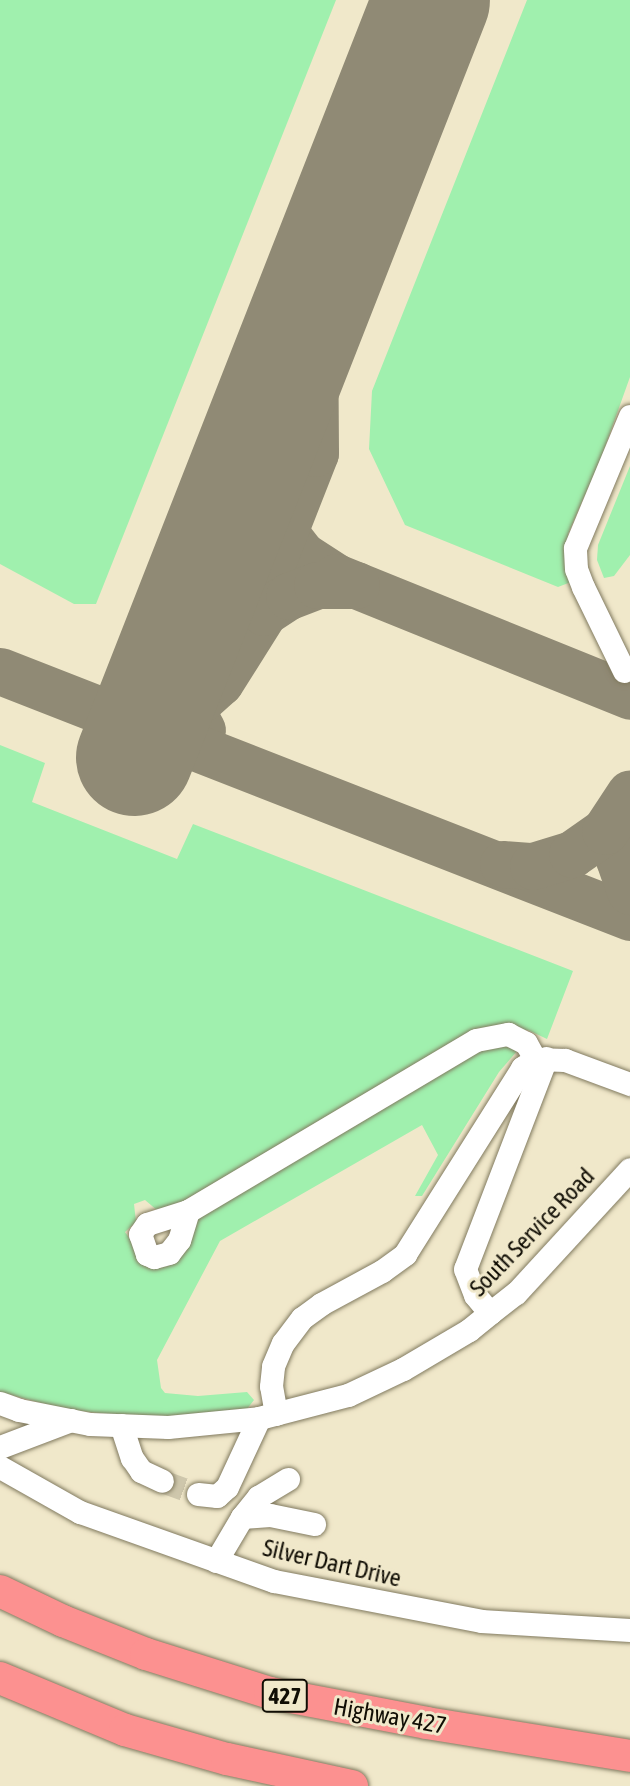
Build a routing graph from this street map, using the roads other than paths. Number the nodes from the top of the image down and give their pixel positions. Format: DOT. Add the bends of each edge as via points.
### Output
graph roads {
  1 [pos="630,416"];
  2 [pos="624,671"];
  3 [pos="541,1058"];
  4 [pos="630,1084"];
  5 [pos="630,1169"];
  6 [pos="188,1211"];
  7 [pos="490,1313"];
  8 [pos="10,1407"];
  9 [pos="267,1416"];
  10 [pos="71,1420"];
  11 [pos="121,1425"];
  12 [pos="6,1445"];
  13 [pos="0,1467"];
  14 [pos="288,1479"];
  15 [pos="162,1481"];
  16 [pos="198,1494"];
  17 [pos="242,1517"];
  18 [pos="314,1524"];
  19 [pos="216,1560"];
  20 [pos="0,1591"];
  21 [pos="630,1630"];
  22 [pos="0,1678"];
  23 [pos="427,1723"];
  24 [pos="125,1730"];
  25 [pos="630,1740"];
  26 [pos="630,1756"];
  27 [pos="246,1786"];
  28 [pos="352,1786"];
  1 -- 2 [label="street" via="575,548 583,587"];
  3 -- 4 [label="street" via="565,1060"];
  3 -- 6 [label="street" via="508,1034 476,1040"];
  3 -- 7 [label="street" via="466,1269 475,1295"];
  3 -- 9 [label="street" via="522,1068 405,1254 302,1318 273,1366"];
  5 -- 7 [label="street, South Service Road" via="516,1293"];
  7 -- 9 [label="street, South Service Road" via="458,1337 359,1390"];
  8 -- 10 [label="street, South Service Road"];
  8 -- 12 [label="street, South Service Road" via="29,1427"];
  9 -- 11 [label="street, South Service Road" via="168,1427"];
  9 -- 16 [label="street" via="227,1487 217,1496"];
  10 -- 11 [label="street, South Service Road"];
  10 -- 12 [label="street, South Service Road"];
  11 -- 15 [label="street" via="141,1471"];
  13 -- 19 [label="street, Silver Dart Drive" via="80,1512"];
  14 -- 17 [label="street" via="258,1497"];
  17 -- 18 [label="street" via="270,1515"];
  17 -- 19 [label="street"];
  19 -- 21 [label="street, Silver Dart Drive" via="274,1581 481,1621"];
  20 -- 23 [label="highway, Highway 427 / 427" via="63,1621 209,1675 270,1693"];
  22 -- 24 [label="highway"];
  23 -- 25 [label="highway"];
  23 -- 26 [label="highway, Highway 427 / 427"];
  24 -- 27 [label="highway"];
  24 -- 28 [label="highway" via="227,1759"];
}
